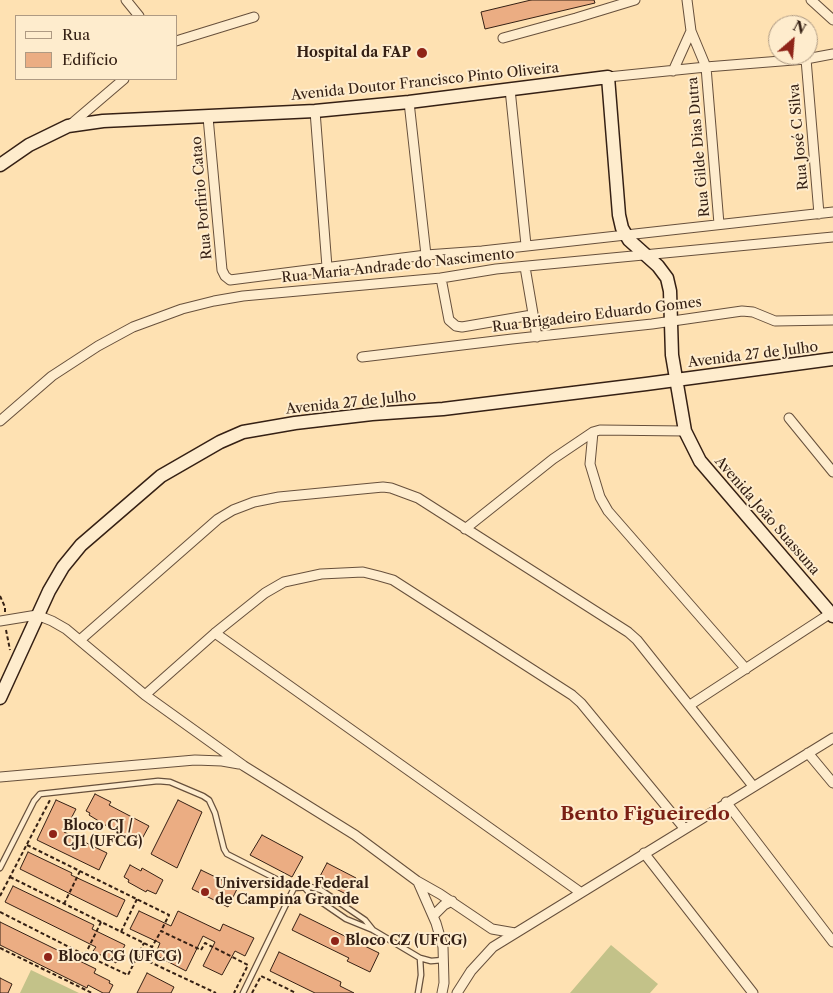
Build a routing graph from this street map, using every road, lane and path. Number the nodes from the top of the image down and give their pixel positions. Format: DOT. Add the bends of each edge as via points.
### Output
graph roads {
  1 [pos="126,0"];
  2 [pos="635,0"];
  3 [pos="687,0"];
  4 [pos="812,0"];
  5 [pos="138,15"];
  6 [pos="254,17"];
  7 [pos="833,20"];
  8 [pos="691,31"];
  9 [pos="503,38"];
  10 [pos="178,40"];
  11 [pos="833,54"];
  12 [pos="818,56"];
  13 [pos="768,61"];
  14 [pos="807,65"];
  15 [pos="706,67"];
  16 [pos="673,71"];
  17 [pos="608,77"];
  18 [pos="123,80"];
  19 [pos="510,89"];
  20 [pos="409,102"];
  21 [pos="315,111"];
  22 [pos="208,117"];
  23 [pos="68,126"];
  24 [pos="0,165"];
  25 [pos="833,212"];
  26 [pos="819,214"];
  27 [pos="719,224"];
  28 [pos="625,233"];
  29 [pos="833,237"];
  30 [pos="526,245"];
  31 [pos="642,252"];
  32 [pos="426,255"];
  33 [pos="327,267"];
  34 [pos="525,267"];
  35 [pos="225,276"];
  36 [pos="441,278"];
  37 [pos="532,315"];
  38 [pos="833,320"];
  39 [pos="671,321"];
  40 [pos="537,337"];
  41 [pos="362,357"];
  42 [pos="833,359"];
  43 [pos="677,380"];
  44 [pos="789,418"];
  45 [pos="0,421"];
  46 [pos="593,432"];
  47 [pos="686,432"];
  48 [pos="833,472"];
  49 [pos="465,529"];
  50 [pos="0,596"];
  51 [pos="832,614"];
  52 [pos="37,616"];
  53 [pos="2,621"];
  54 [pos="215,633"];
  55 [pos="80,640"];
  56 [pos="10,651"];
  57 [pos="746,669"];
  58 [pos="145,695"];
  59 [pos="0,698"];
  60 [pos="690,705"];
  61 [pos="833,738"];
  62 [pos="808,752"];
  63 [pos="244,766"];
  64 [pos="0,777"];
  65 [pos="833,783"];
  66 [pos="753,786"];
  67 [pos="54,791"];
  68 [pos="726,802"];
  69 [pos="684,828"];
  70 [pos="26,845"];
  71 [pos="644,853"];
  72 [pos="0,868"];
  73 [pos="80,871"];
  74 [pos="10,877"];
  75 [pos="418,882"];
  76 [pos="294,888"];
  77 [pos="305,888"];
  78 [pos="580,892"];
  79 [pos="0,896"];
  80 [pos="137,899"];
  81 [pos="452,901"];
  82 [pos="64,904"];
  83 [pos="0,912"];
  84 [pos="433,916"];
  85 [pos="101,922"];
  86 [pos="492,929"];
  87 [pos="161,930"];
  88 [pos="373,930"];
  89 [pos="121,932"];
  90 [pos="515,934"];
  91 [pos="833,942"];
  92 [pos="144,943"];
  93 [pos="493,947"];
  94 [pos="0,948"];
  95 [pos="85,954"];
  96 [pos="137,956"];
  97 [pos="420,958"];
  98 [pos="444,960"];
  99 [pos="444,983"];
  100 [pos="458,992"];
  101 [pos="92,993"];
  102 [pos="216,993"];
  103 [pos="234,993"];
  104 [pos="242,993"];
  105 [pos="252,993"];
  106 [pos="296,993"];
  107 [pos="418,993"];
  108 [pos="442,993"];
  109 [pos="753,993"];
  1 -- 5 [label="street"];
  2 -- 9 [label="street"];
  3 -- 8 [label="street, Rua Gilde Dias Dutra"];
  4 -- 7 [label="street"];
  6 -- 10 [label="street"];
  8 -- 15 [label="street, Rua Gilde Dias Dutra"];
  8 -- 16 [label="street"];
  11 -- 12 [label="street, Avenida Doutor Francisco Pinto Oliveira"];
  13 -- 15 [label="street, Avenida Doutor Francisco Pinto Oliveira"];
  14 -- 26 [label="street, Rua José C Silva"];
  15 -- 16 [label="street, Avenida Doutor Francisco Pinto Oliveira"];
  15 -- 27 [label="street, Rua Gilde Dias Dutra"];
  16 -- 17 [label="street, Avenida Doutor Francisco Pinto Oliveira"];
  17 -- 19 [label="street, Avenida Doutor Francisco Pinto Oliveira"];
  17 -- 28 [label="street" via="619,215"];
  18 -- 23 [label="street"];
  19 -- 20 [label="street, Avenida Doutor Francisco Pinto Oliveira"];
  19 -- 30 [label="street"];
  20 -- 21 [label="street, Avenida Doutor Francisco Pinto Oliveira"];
  20 -- 32 [label="street"];
  21 -- 22 [label="street, Avenida Doutor Francisco Pinto Oliveira"];
  21 -- 33 [label="street"];
  22 -- 23 [label="street, Avenida Doutor Francisco Pinto Oliveira" via="112,120"];
  22 -- 35 [label="street, Rua Porfirio Catao"];
  23 -- 24 [label="street, Avenida Doutor Francisco Pinto Oliveira" via="29,145"];
  25 -- 26 [label="street, Rua Maria Andrade do Nascimento"];
  26 -- 27 [label="street, Rua Maria Andrade do Nascimento"];
  27 -- 28 [label="street, Rua Maria Andrade do Nascimento"];
  28 -- 30 [label="street, Rua Maria Andrade do Nascimento"];
  28 -- 31 [label="street, Avenida João Suassuna"];
  29 -- 31 [label="street, Rua Maria Andrade do Nascimento"];
  30 -- 32 [label="street, Rua Maria Andrade do Nascimento"];
  31 -- 34 [label="street, Rua Maria Andrade do Nascimento"];
  31 -- 39 [label="street, Avenida João Suassuna" via="667,278"];
  32 -- 33 [label="street, Rua Maria Andrade do Nascimento"];
  33 -- 35 [label="street, Rua Maria Andrade do Nascimento" via="230,280"];
  34 -- 36 [label="street, Rua Maria Andrade do Nascimento"];
  34 -- 37 [label="street"];
  36 -- 37 [label="street" via="449,320 456,326"];
  36 -- 45 [label="street, Rua Maria Andrade do Nascimento" via="243,296 182,309 133,327 98,346 52,376"];
  37 -- 40 [label="street"];
  38 -- 39 [label="street, Rua Brigadeiro Eduardo Gomes" via="775,321 748,311"];
  39 -- 40 [label="street, Rua Brigadeiro Eduardo Gomes"];
  39 -- 43 [label="street, Avenida João Suassuna"];
  40 -- 41 [label="street, Rua Brigadeiro Eduardo Gomes"];
  42 -- 43 [label="street, Avenida 27 de Julho"];
  43 -- 47 [label="street, Avenida João Suassuna"];
  43 -- 52 [label="street, Avenida 27 de Julho" via="295,423 244,432 161,476 81,545 48,591"];
  44 -- 48 [label="street"];
  46 -- 47 [label="street"];
  46 -- 49 [label="street"];
  46 -- 57 [label="street" via="590,464 608,511"];
  47 -- 51 [label="street, Avenida João Suassuna" via="700,461"];
  49 -- 55 [label="street" via="418,498 384,487 254,502 218,519"];
  49 -- 60 [label="street" via="628,632"];
  50 -- 53 [label="path" via="5,607"];
  51 -- 57 [label="street"];
  52 -- 53 [label="street"];
  52 -- 55 [label="street" via="52,620"];
  52 -- 59 [label="street, Avenida 27 de Julho"];
  53 -- 56 [label="path"];
  54 -- 58 [label="street"];
  54 -- 69 [label="street" via="265,593 290,580 321,574 363,572 393,580 572,695"];
  54 -- 78 [label="street"];
  55 -- 58 [label="street"];
  57 -- 60 [label="street"];
  58 -- 63 [label="street"];
  60 -- 66 [label="street"];
  61 -- 62 [label="street"];
  62 -- 65 [label="street"];
  62 -- 66 [label="street"];
  63 -- 64 [label="street" via="195,760"];
  63 -- 75 [label="street" via="355,835"];
  66 -- 68 [label="street"];
  67 -- 70 [label="path"];
  67 -- 72 [label="lane" via="37,796"];
  67 -- 76 [label="lane" via="170,782 206,797 227,854"];
  68 -- 69 [label="street"];
  68 -- 91 [label="street"];
  69 -- 71 [label="street"];
  70 -- 73 [label="path"];
  70 -- 74 [label="path"];
  71 -- 78 [label="street"];
  71 -- 109 [label="street"];
  73 -- 80 [label="path"];
  73 -- 82 [label="path"];
  74 -- 79 [label="path"];
  74 -- 82 [label="path"];
  75 -- 81 [label="street"];
  75 -- 84 [label="street"];
  76 -- 77 [label="lane"];
  76 -- 104 [label="lane"];
  77 -- 88 [label="lane" via="336,913"];
  77 -- 88 [label="lane" via="321,890 365,920"];
  78 -- 90 [label="street"];
  80 -- 87 [label="path" via="169,915"];
  80 -- 89 [label="path"];
  81 -- 84 [label="street"];
  81 -- 86 [label="street"];
  82 -- 85 [label="path"];
  83 -- 95 [label="path"];
  84 -- 98 [label="street"];
  85 -- 89 [label="path"];
  85 -- 95 [label="path"];
  86 -- 90 [label="street"];
  86 -- 93 [label="street"];
  87 -- 92 [label="path" via="152,947"];
  87 -- 103 [label="path" via="201,950 205,943 248,965"];
  88 -- 97 [label="lane"];
  89 -- 92 [label="path"];
  90 -- 93 [label="street"];
  92 -- 96 [label="path"];
  93 -- 100 [label="street"];
  94 -- 101 [label="path"];
  95 -- 96 [label="path" via="128,975"];
  96 -- 102 [label="path"];
  97 -- 98 [label="lane"];
  97 -- 107 [label="lane"];
  98 -- 99 [label="street"];
  99 -- 100 [label="street" via="447,988"];
  99 -- 108 [label="street"];
  105 -- 106 [label="path" via="261,976"];
}
